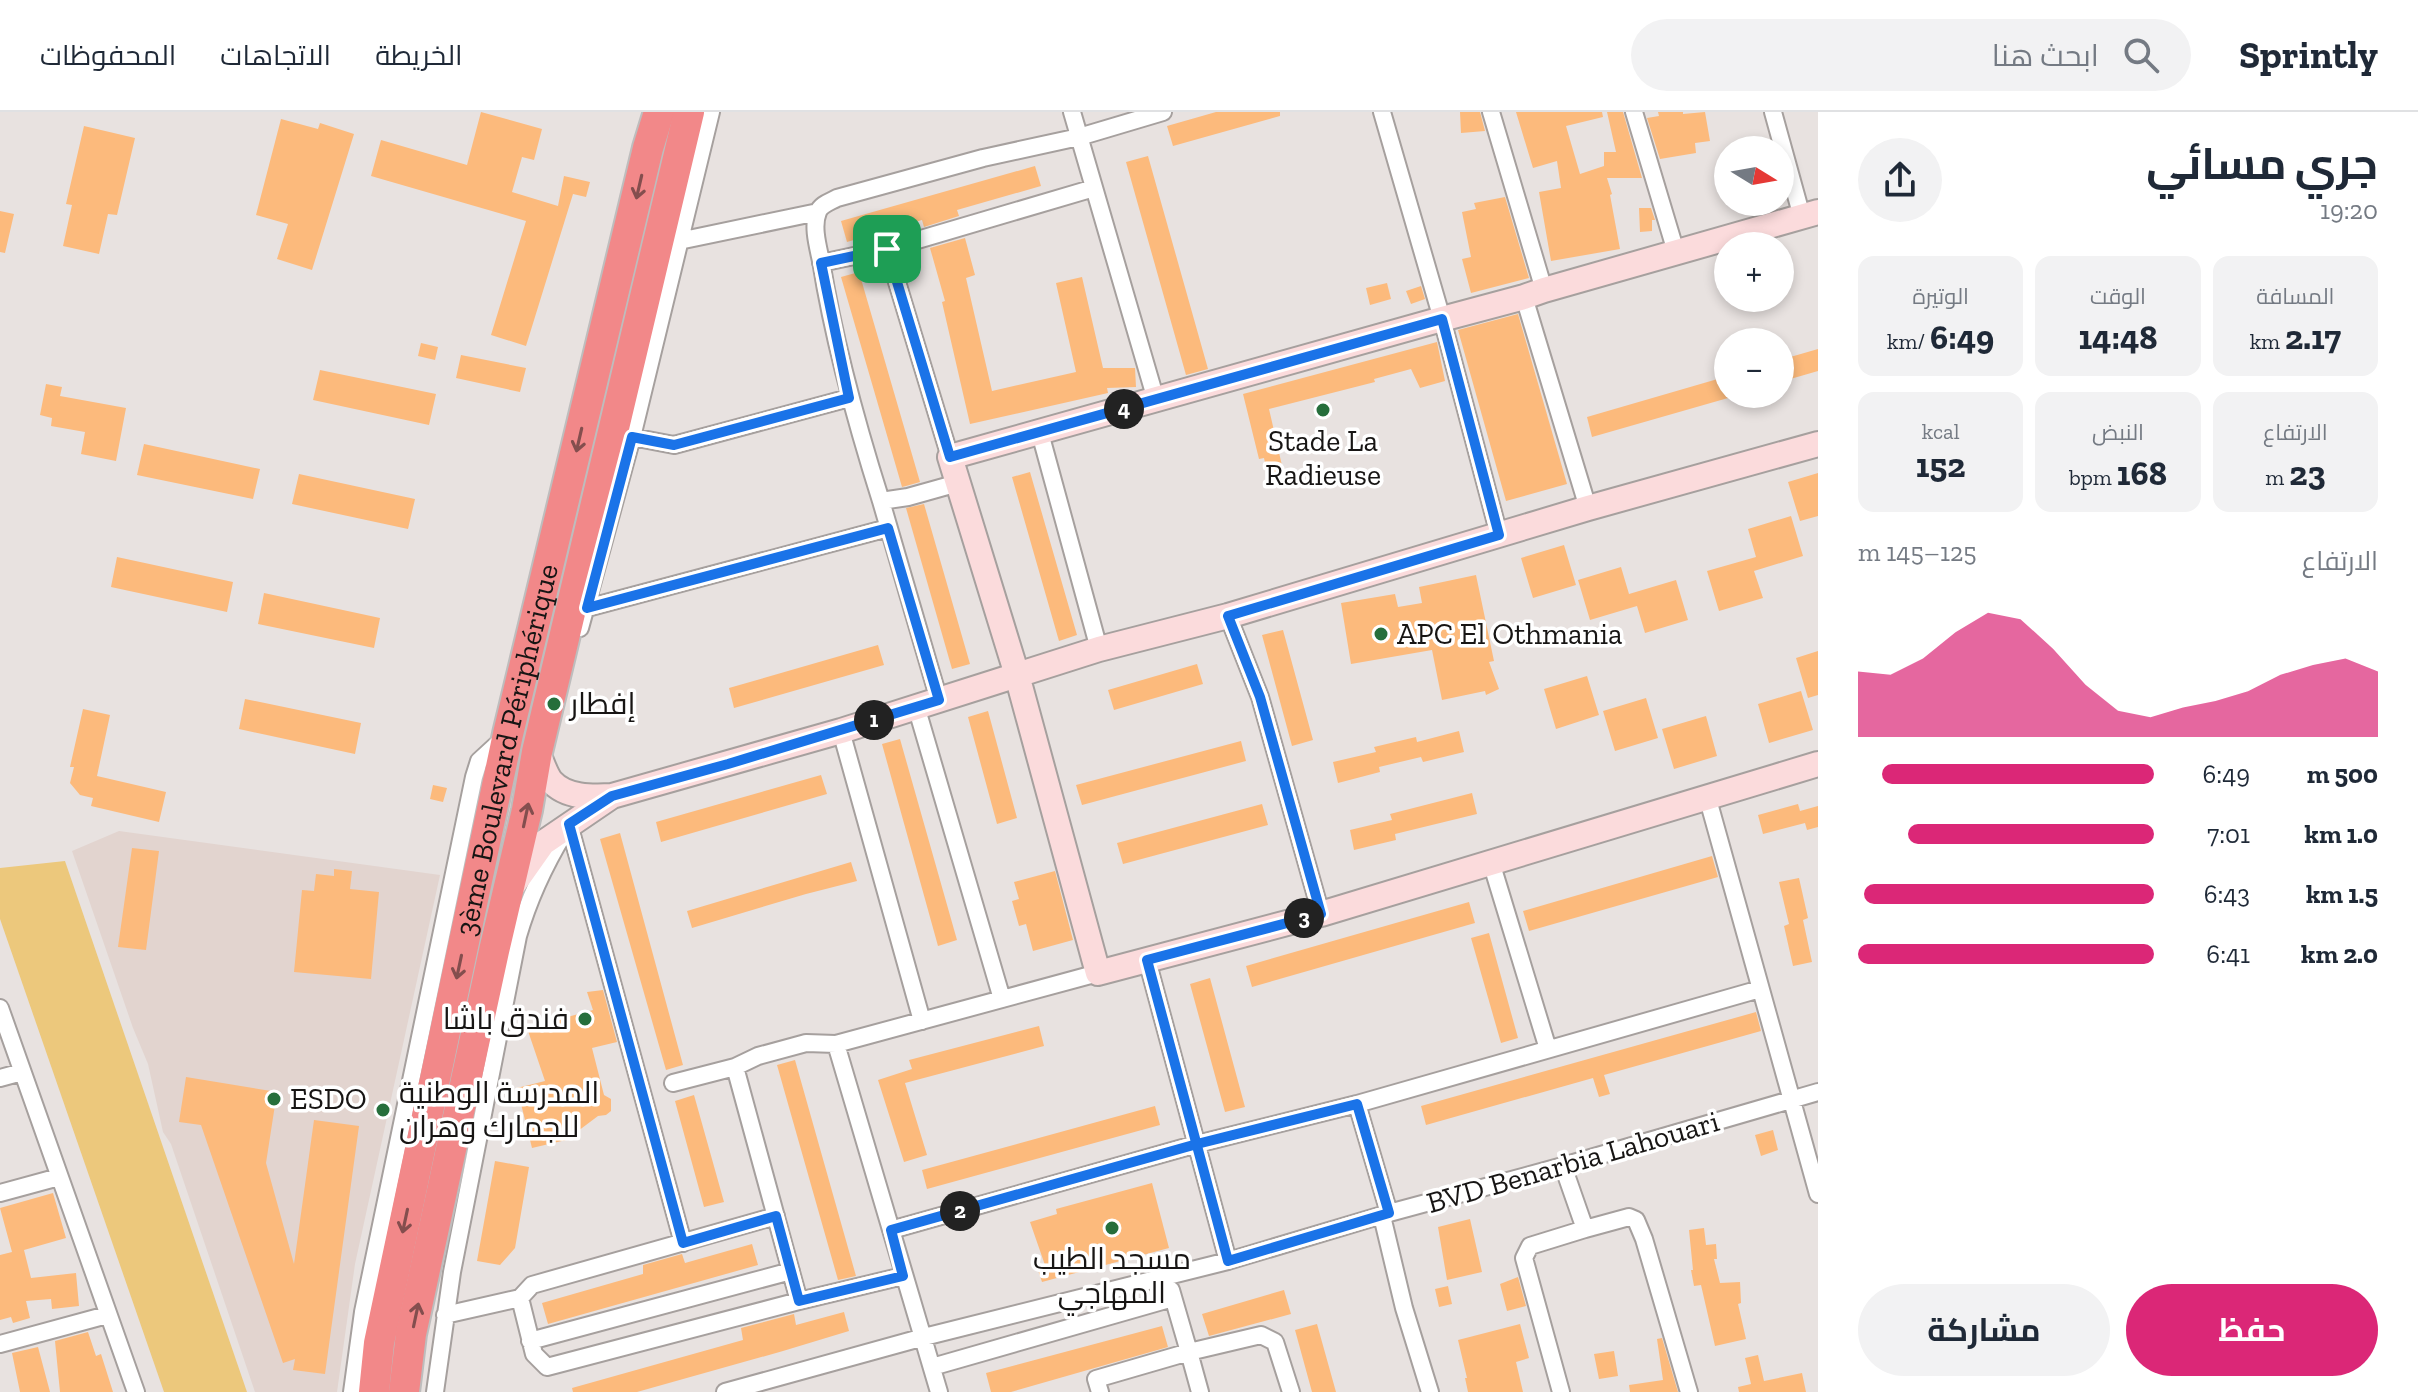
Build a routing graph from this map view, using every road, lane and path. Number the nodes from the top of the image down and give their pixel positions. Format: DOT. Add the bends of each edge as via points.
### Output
graph roads {
  1 [pos="659,112"];
  2 [pos="689,112"];
  3 [pos="711,112"];
  4 [pos="1072,112"];
  5 [pos="1163,112"];
  6 [pos="1382,112"];
  7 [pos="1491,112"];
  8 [pos="1634,112"];
  9 [pos="1773,112"];
  10 [pos="1079,137"];
  11 [pos="1094,188"];
  12 [pos="818,212"];
  13 [pos="1810,214"];
  14 [pos="679,241"];
  15 [pos="887,249"];
  16 [pos="1676,252"];
  17 [pos="821,263"];
  18 [pos="1534,294"];
  19 [pos="1442,319"];
  20 [pos="849,398"];
  21 [pos="1156,400"];
  22 [pos="1040,433"];
  23 [pos="632,437"];
  24 [pos="1818,444"];
  25 [pos="950,457"];
  26 [pos="958,483"];
  27 [pos="881,501"];
  28 [pos="1588,508"];
  29 [pos="888,528"];
  30 [pos="1499,535"];
  31 [pos="587,608"];
  32 [pos="1228,616"];
  33 [pos="1099,649"];
  34 [pos="1017,675"];
  35 [pos="555,680"];
  36 [pos="928,703"];
  37 [pos="841,731"];
  38 [pos="508,734"];
  39 [pos="537,752"];
  40 [pos="1818,764"];
  41 [pos="612,796"];
  42 [pos="1707,796"];
  43 [pos="569,824"];
  44 [pos="1491,862"];
  45 [pos="507,894"];
  46 [pos="1321,914"];
  47 [pos="1147,960"];
  48 [pos="1098,973"];
  49 [pos="1760,989"];
  50 [pos="1002,999"];
  51 [pos="0,1008"];
  52 [pos="922,1021"];
  53 [pos="836,1044"];
  54 [pos="1548,1049"];
  55 [pos="735,1067"];
  56 [pos="22,1072"];
  57 [pos="0,1078"];
  58 [pos="673,1083"];
  59 [pos="1818,1092"];
  60 [pos="1792,1100"];
  61 [pos="1357,1104"];
  62 [pos="1197,1144"];
  63 [pos="1563,1166"];
  64 [pos="59,1177"];
  65 [pos="0,1193"];
  66 [pos="1818,1194"];
  67 [pos="1386,1214"];
  68 [pos="776,1216"];
  69 [pos="1585,1229"];
  70 [pos="891,1230"];
  71 [pos="683,1243"];
  72 [pos="1228,1261"];
  73 [pos="791,1271"];
  74 [pos="903,1276"];
  75 [pos="1167,1277"];
  76 [pos="520,1298"];
  77 [pos="1173,1298"];
  78 [pos="799,1301"];
  79 [pos="107,1315"];
  80 [pos="445,1315"];
  81 [pos="924,1337"];
  82 [pos="530,1341"];
  83 [pos="0,1344"];
  84 [pos="1189,1352"];
  85 [pos="932,1367"];
  86 [pos="136,1392"];
  87 [pos="352,1392"];
  88 [pos="374,1392"];
  89 [pos="404,1392"];
  90 [pos="435,1392"];
  91 [pos="725,1392"];
  92 [pos="939,1392"];
  93 [pos="1100,1392"];
  94 [pos="1200,1392"];
  95 [pos="1291,1392"];
  96 [pos="1430,1392"];
  97 [pos="1561,1392"];
  98 [pos="1689,1392"];
  1 -- 38 [label="highway, 3ème Boulevard Périphérique, one-way"];
  2 -- 35 [label="highway, 3ème Boulevard Périphérique"];
  3 -- 14 [label="street"];
  4 -- 10 [label="street"];
  5 -- 10 [label="street"];
  6 -- 19 [label="street"];
  7 -- 18 [label="street"];
  8 -- 16 [label="street"];
  9 -- 13 [label="street"];
  10 -- 11 [label="street"];
  10 -- 12 [label="street" via="837,198"];
  11 -- 15 [label="street"];
  11 -- 21 [label="street"];
  12 -- 14 [label="street"];
  12 -- 17 [label="street"];
  13 -- 16 [label="street"];
  14 -- 23 [label="street"];
  15 -- 17 [label="street"];
  15 -- 25 [label="street"];
  16 -- 18 [label="street"];
  17 -- 20 [label="street"];
  18 -- 19 [label="street"];
  18 -- 28 [label="street"];
  19 -- 21 [label="street"];
  19 -- 30 [label="street"];
  20 -- 23 [label="street" via="674,445"];
  20 -- 27 [label="street"];
  21 -- 22 [label="street"];
  22 -- 25 [label="street"];
  22 -- 33 [label="street"];
  23 -- 31 [label="street"];
  24 -- 28 [label="street"];
  25 -- 26 [label="street"];
  26 -- 27 [label="street"];
  26 -- 34 [label="street"];
  27 -- 29 [label="street"];
  28 -- 30 [label="street"];
  29 -- 31 [label="street"];
  29 -- 36 [label="street"];
  30 -- 32 [label="street"];
  31 -- 35 [label="street"];
  32 -- 33 [label="street"];
  32 -- 46 [label="street" via="1260,697"];
  33 -- 34 [label="street"];
  34 -- 36 [label="street"];
  34 -- 48 [label="street"];
  35 -- 39 [label="highway, 3ème Boulevard Périphérique"];
  36 -- 37 [label="street"];
  36 -- 50 [label="street"];
  37 -- 41 [label="street"];
  37 -- 52 [label="street"];
  38 -- 87 [label="street" via="479,761 474,777 366,1296"];
  38 -- 88 [label="highway, 3ème Boulevard Périphérique, one-way" via="379,1343"];
  39 -- 41 [label="street" via="551,781 569,794"];
  45 -- 39 [label="highway, 3ème Boulevard Périphérique, one-way"];
  40 -- 42 [label="street"];
  41 -- 43 [label="street"];
  42 -- 44 [label="street"];
  42 -- 49 [label="street"];
  43 -- 45 [label="street" via="543,843"];
  43 -- 71 [label="street"];
  43 -- 80 [label="street" via="534,888 518,936"];
  44 -- 46 [label="street"];
  44 -- 54 [label="street"];
  89 -- 45 [label="highway, 3ème Boulevard Périphérique, one-way" via="411,1334"];
  46 -- 47 [label="street"];
  47 -- 48 [label="street"];
  47 -- 62 [label="street"];
  48 -- 50 [label="street"];
  49 -- 54 [label="street"];
  49 -- 60 [label="street"];
  50 -- 52 [label="street"];
  51 -- 56 [label="street"];
  52 -- 53 [label="street"];
  53 -- 55 [label="street" via="806,1043"];
  53 -- 70 [label="street"];
  54 -- 61 [label="street"];
  55 -- 58 [label="street"];
  55 -- 68 [label="street"];
  56 -- 57 [label="street"];
  56 -- 64 [label="street"];
  59 -- 60 [label="street, BVD Benarbia Lahouari"];
  60 -- 63 [label="street, BVD Benarbia Lahouari"];
  60 -- 66 [label="street"];
  61 -- 62 [label="street"];
  61 -- 67 [label="street"];
  62 -- 70 [label="street"];
  62 -- 72 [label="street"];
  63 -- 67 [label="street, BVD Benarbia Lahouari"];
  63 -- 69 [label="street"];
  64 -- 65 [label="street"];
  64 -- 79 [label="street"];
  67 -- 72 [label="street, BVD Benarbia Lahouari"];
  67 -- 96 [label="street" via="1404,1308"];
  68 -- 71 [label="street"];
  68 -- 73 [label="street"];
  69 -- 97 [label="street" via="1530,1246 1524,1258"];
  69 -- 98 [label="street" via="1629,1217 1636,1220"];
  70 -- 74 [label="street"];
  71 -- 76 [label="street" via="532,1285"];
  72 -- 75 [label="street, BVD Benarbia Lahouari"];
  73 -- 78 [label="street"];
  73 -- 82 [label="street"];
  74 -- 78 [label="street"];
  74 -- 81 [label="street"];
  75 -- 77 [label="street"];
  75 -- 81 [label="street, BVD Benarbia Lahouari"];
  76 -- 80 [label="street"];
  76 -- 82 [label="street"];
  77 -- 84 [label="street"];
  77 -- 85 [label="street"];
  78 -- 82 [label="street" via="547,1367"];
  79 -- 83 [label="street"];
  79 -- 86 [label="street"];
  80 -- 90 [label="street"];
  81 -- 85 [label="street"];
  81 -- 91 [label="street, BVD Benarbia Lahouari"];
  84 -- 93 [label="street" via="1096,1379"];
  84 -- 94 [label="street"];
  84 -- 95 [label="street" via="1261,1335 1271,1338"];
  85 -- 92 [label="street"];
}
